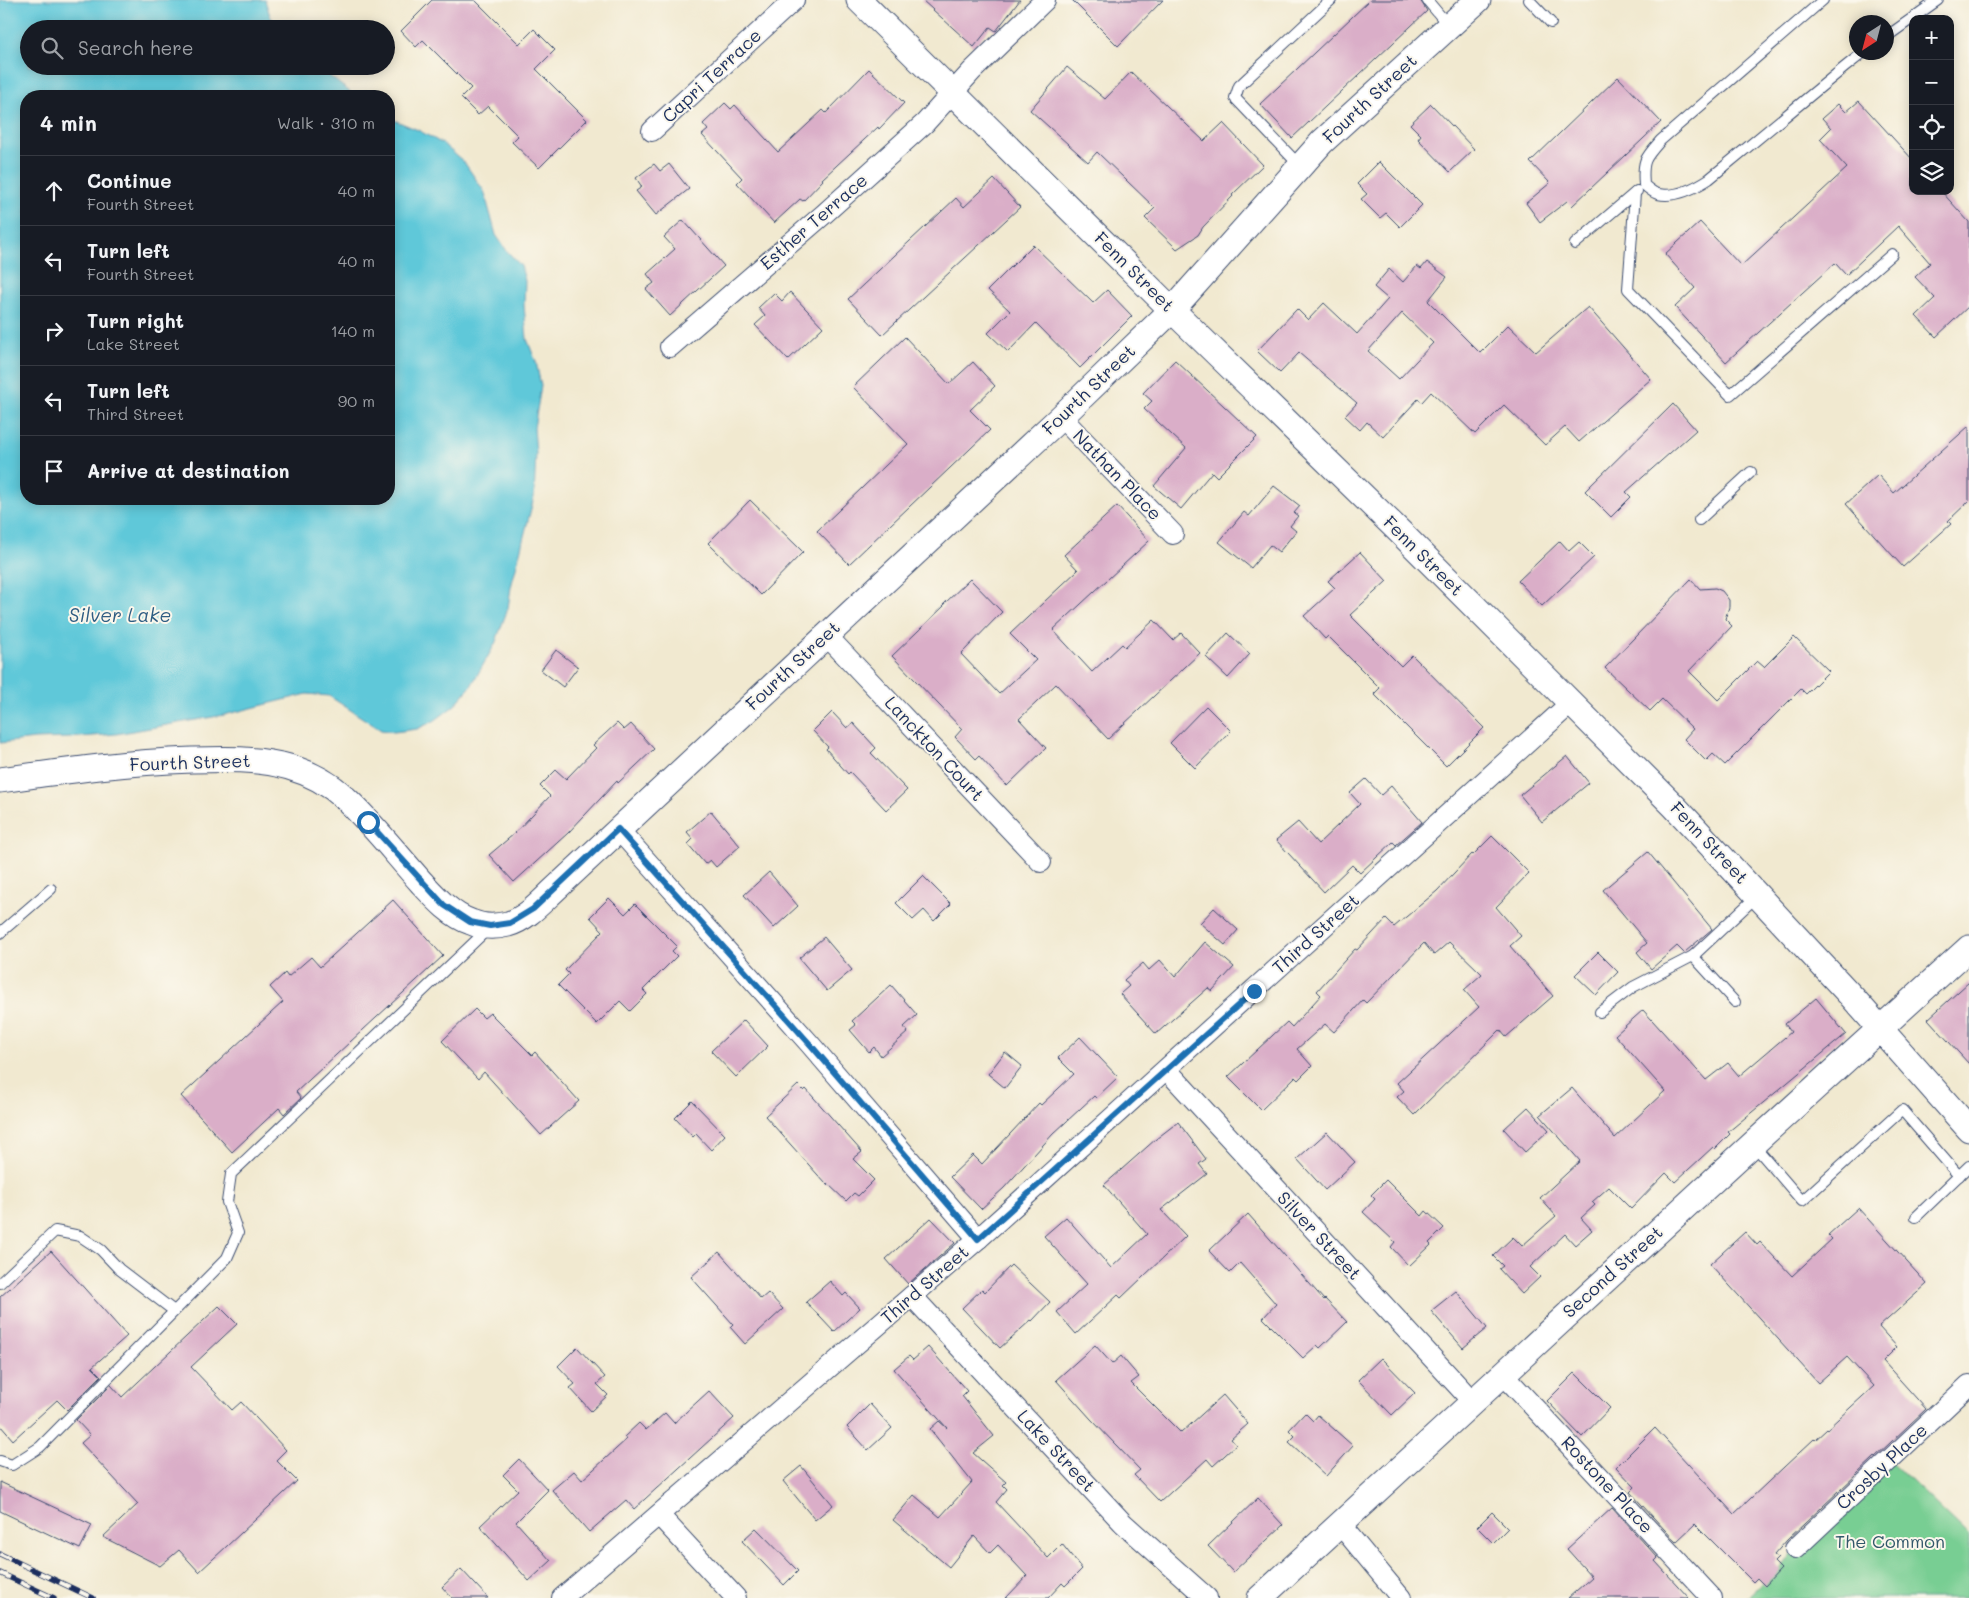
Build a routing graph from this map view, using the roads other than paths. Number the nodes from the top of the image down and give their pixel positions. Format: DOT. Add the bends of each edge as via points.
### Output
graph roads {
  1 [pos="794,0"];
  2 [pos="859,0"];
  3 [pos="1045,0"];
  4 [pos="1331,0"];
  5 [pos="1427,0"];
  6 [pos="1478,0"];
  7 [pos="1529,0"];
  8 [pos="1823,0"];
  9 [pos="1938,0"];
  10 [pos="1551,23"];
  11 [pos="1448,25"];
  12 [pos="1894,31"];
  13 [pos="1853,60"];
  14 [pos="953,92"];
  15 [pos="652,131"];
  16 [pos="1300,166"];
  17 [pos="1644,185"];
  18 [pos="1635,193"];
  19 [pos="1575,244"];
  20 [pos="1892,254"];
  21 [pos="1172,310"];
  22 [pos="670,347"];
  23 [pos="1061,417"];
  24 [pos="1751,472"];
  25 [pos="1699,520"];
  26 [pos="1173,534"];
  27 [pos="826,635"];
  28 [pos="1571,703"];
  29 [pos="0,780"];
  30 [pos="618,829"];
  31 [pos="1041,862"];
  32 [pos="51,888"];
  33 [pos="1758,895"];
  34 [pos="490,926"];
  35 [pos="0,933"];
  36 [pos="1969,948"];
  37 [pos="1694,956"];
  38 [pos="1735,1002"];
  39 [pos="1600,1012"];
  40 [pos="1880,1028"];
  41 [pos="1166,1070"];
  42 [pos="1969,1130"];
  43 [pos="1753,1144"];
  44 [pos="1969,1166"];
  45 [pos="1959,1176"];
  46 [pos="1916,1217"];
  47 [pos="978,1239"];
  48 [pos="0,1283"];
  49 [pos="912,1296"];
  50 [pos="174,1311"];
  51 [pos="1502,1373"];
  52 [pos="1969,1385"];
  53 [pos="1472,1401"];
  54 [pos="0,1461"];
  55 [pos="659,1515"];
  56 [pos="1340,1523"];
  57 [pos="1795,1549"];
  58 [pos="562,1598"];
  59 [pos="736,1598"];
  60 [pos="1207,1598"];
  61 [pos="1260,1598"];
  62 [pos="1401,1598"];
  63 [pos="1712,1598"];
  1 -- 15 [label="street, Capri Terrace"];
  2 -- 14 [label="street, Fenn Street"];
  3 -- 14 [label="street, Esther Terrace"];
  4 -- 16 [label="lane" via="1239,86 1235,98"];
  5 -- 11 [label="lane"];
  6 -- 11 [label="street, Fourth Street"];
  7 -- 10 [label="lane"];
  8 -- 17 [label="lane" via="1661,140 1643,165"];
  9 -- 12 [label="lane"];
  11 -- 16 [label="street, Fourth Street"];
  13 -- 17 [label="lane" via="1693,189 1657,194"];
  14 -- 21 [label="street, Fenn Street"];
  14 -- 22 [label="street, Esther Terrace" via="918,129"];
  16 -- 21 [label="street, Fourth Street"];
  17 -- 18 [label="lane"];
  18 -- 19 [label="lane"];
  18 -- 20 [label="lane" via="1628,289 1730,395"];
  21 -- 23 [label="street, Fourth Street"];
  21 -- 28 [label="street, Fenn Street"];
  23 -- 26 [label="street, Nathan Place"];
  23 -- 27 [label="street, Fourth Street"];
  24 -- 25 [label="lane"];
  27 -- 30 [label="street, Fourth Street"];
  27 -- 31 [label="street, Lanckton Court"];
  28 -- 33 [label="street, Fenn Street"];
  28 -- 41 [label="street, Third Street"];
  29 -- 34 [label="street, Fourth Street" via="182,760 255,760 294,768 326,783 346,799 450,910 470,922"];
  30 -- 34 [label="street, Fourth Street" via="533,909 510,923"];
  30 -- 47 [label="street"];
  32 -- 35 [label="lane"];
  33 -- 37 [label="lane"];
  33 -- 40 [label="street, Fenn Street"];
  34 -- 50 [label="lane" via="232,1174 227,1202 238,1233 227,1258"];
  36 -- 40 [label="street, Second Street"];
  37 -- 38 [label="lane"];
  37 -- 39 [label="lane" via="1633,987"];
  40 -- 42 [label="street, Fenn Street"];
  40 -- 43 [label="street, Second Street"];
  41 -- 47 [label="street, Third Street"];
  41 -- 53 [label="street, Silver Street"];
  43 -- 45 [label="lane" via="1802,1201 1902,1110"];
  43 -- 51 [label="street, Second Street"];
  44 -- 45 [label="lane"];
  45 -- 46 [label="lane"];
  47 -- 49 [label="street, Third Street"];
  48 -- 50 [label="lane" via="55,1231 80,1236 101,1250 119,1269"];
  49 -- 55 [label="street, Third Street"];
  49 -- 60 [label="street, Lake Street" via="1123,1523"];
  50 -- 54 [label="lane" via="40,1447 12,1465"];
  51 -- 53 [label="street, Second Street"];
  51 -- 63 [label="street, Rostone Place"];
  52 -- 57 [label="street, Crosby Place"];
  53 -- 56 [label="street, Second Street"];
  55 -- 58 [label="street, Third Street"];
  55 -- 59 [label="street"];
  56 -- 61 [label="street, Second Street"];
  56 -- 62 [label="street"];
}
